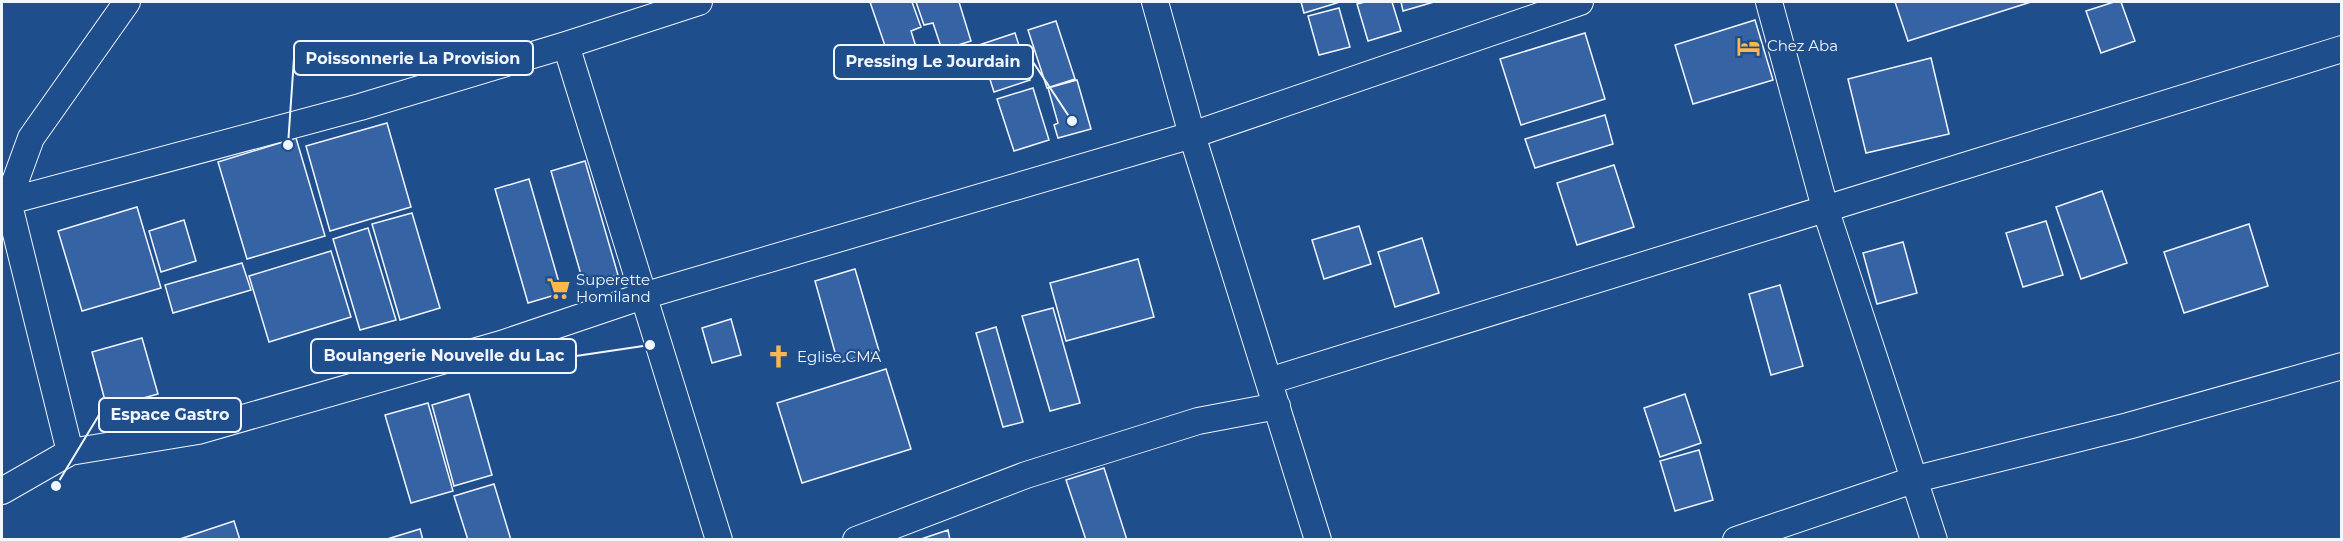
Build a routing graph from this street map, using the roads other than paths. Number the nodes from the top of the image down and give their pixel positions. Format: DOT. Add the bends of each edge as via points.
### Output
graph roads {
  1 [pos="126,2"];
  2 [pos="699,2"];
  3 [pos="1155,2"];
  4 [pos="1580,2"];
  5 [pos="1769,2"];
  6 [pos="566,45"];
  7 [pos="2342,49"];
  8 [pos="1192,135"];
  9 [pos="5,202"];
  10 [pos="1825,208"];
  11 [pos="643,296"];
  12 [pos="2342,366"];
  13 [pos="1269,381"];
  14 [pos="1277,406"];
  15 [pos="70,452"];
  16 [pos="1916,479"];
  17 [pos="2,491"];
  18 [pos="719,540"];
  19 [pos="856,540"];
  20 [pos="1318,540"];
  21 [pos="1737,540"];
  22 [pos="1934,540"];
  1 -- 9 [label="street" via="31,138"];
  2 -- 6 [label="street"];
  3 -- 8 [label="street"];
  4 -- 8 [label="street"];
  5 -- 10 [label="street"];
  6 -- 9 [label="street" via="360,107"];
  6 -- 11 [label="street"];
  7 -- 10 [label="street"];
  8 -- 11 [label="street"];
  8 -- 13 [label="street"];
  9 -- 15 [label="street"];
  10 -- 13 [label="street"];
  10 -- 16 [label="street"];
  11 -- 15 [label="street" via="501,344 198,431"];
  11 -- 18 [label="street"];
  12 -- 16 [label="street" via="2128,426"];
  13 -- 14 [label="street"];
  14 -- 19 [label="street" via="1198,422 1026,475"];
  14 -- 20 [label="street"];
  15 -- 17 [label="street"];
  16 -- 21 [label="street"];
  16 -- 22 [label="street"];
}
